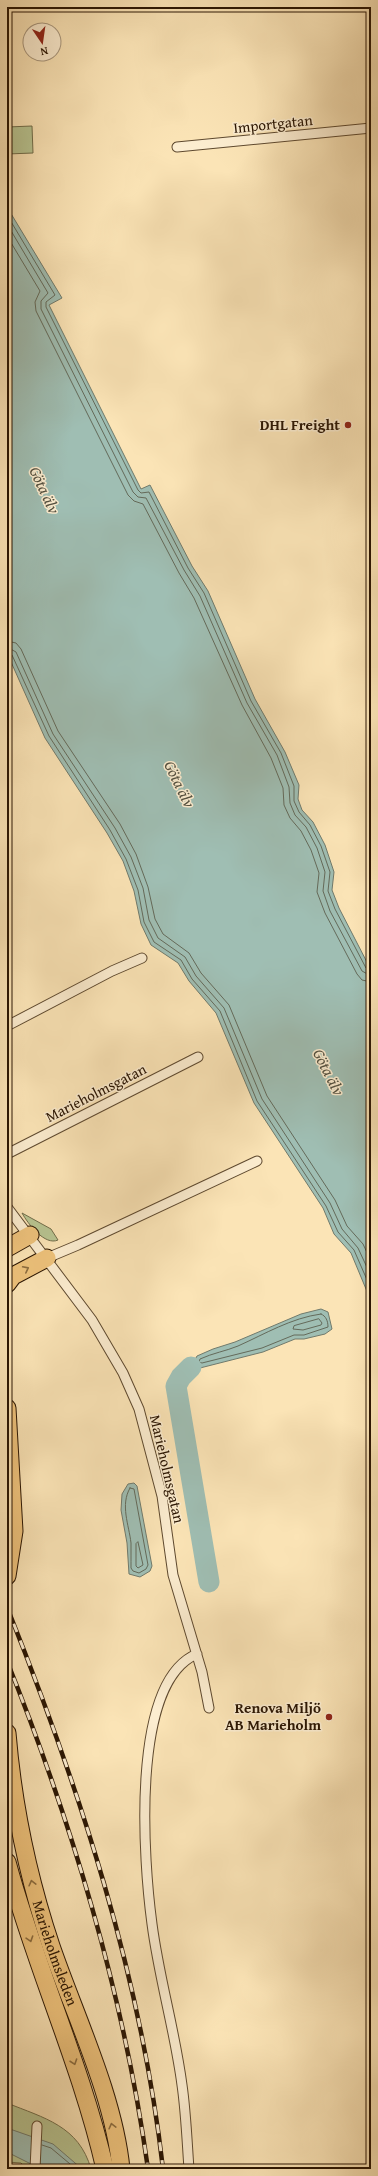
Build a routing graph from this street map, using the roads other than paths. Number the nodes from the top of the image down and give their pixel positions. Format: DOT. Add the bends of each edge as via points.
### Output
graph roads {
  1 [pos="371,128"];
  2 [pos="177,147"];
  3 [pos="142,958"];
  4 [pos="7,1026"];
  5 [pos="198,1057"];
  6 [pos="7,1154"];
  7 [pos="257,1161"];
  8 [pos="7,1207"];
  9 [pos="30,1236"];
  10 [pos="7,1248"];
  11 [pos="47,1258"];
  12 [pos="7,1284"];
  13 [pos="7,1408"];
  14 [pos="7,1576"];
  15 [pos="196,1654"];
  16 [pos="209,1708"];
  17 [pos="7,1733"];
  18 [pos="7,1862"];
  19 [pos="37,2126"];
  20 [pos="116,2167"];
  21 [pos="35,2168"];
  22 [pos="188,2169"];
  1 -- 2 [label="street, Importgatan"];
  3 -- 4 [label="street"];
  5 -- 6 [label="street, Marieholmsgatan"];
  7 -- 11 [label="street" via="78,1246"];
  8 -- 9 [label="street, Marieholmsgatan"];
  9 -- 10 [label="highway"];
  9 -- 11 [label="street, Marieholmsgatan"];
  12 -- 11 [label="highway, one-way" via="13,1276"];
  11 -- 15 [label="street, Marieholmsgatan" via="96,1326 123,1373 139,1410 162,1496 173,1575"];
  13 -- 14 [label="highway" via="14,1531"];
  15 -- 16 [label="street, Marieholmsgatan"];
  15 -- 22 [label="street" via="187,1658 164,1689 150,1740 145,1790 152,1924 182,2084"];
  20 -- 17 [label="highway, Marieholmsleden, one-way" via="102,2086 39,1909 19,1827"];
  18 -- 20 [label="highway, Marieholmsleden, one-way" via="29,1936 97,2133"];
  19 -- 21 [label="street"];
}
